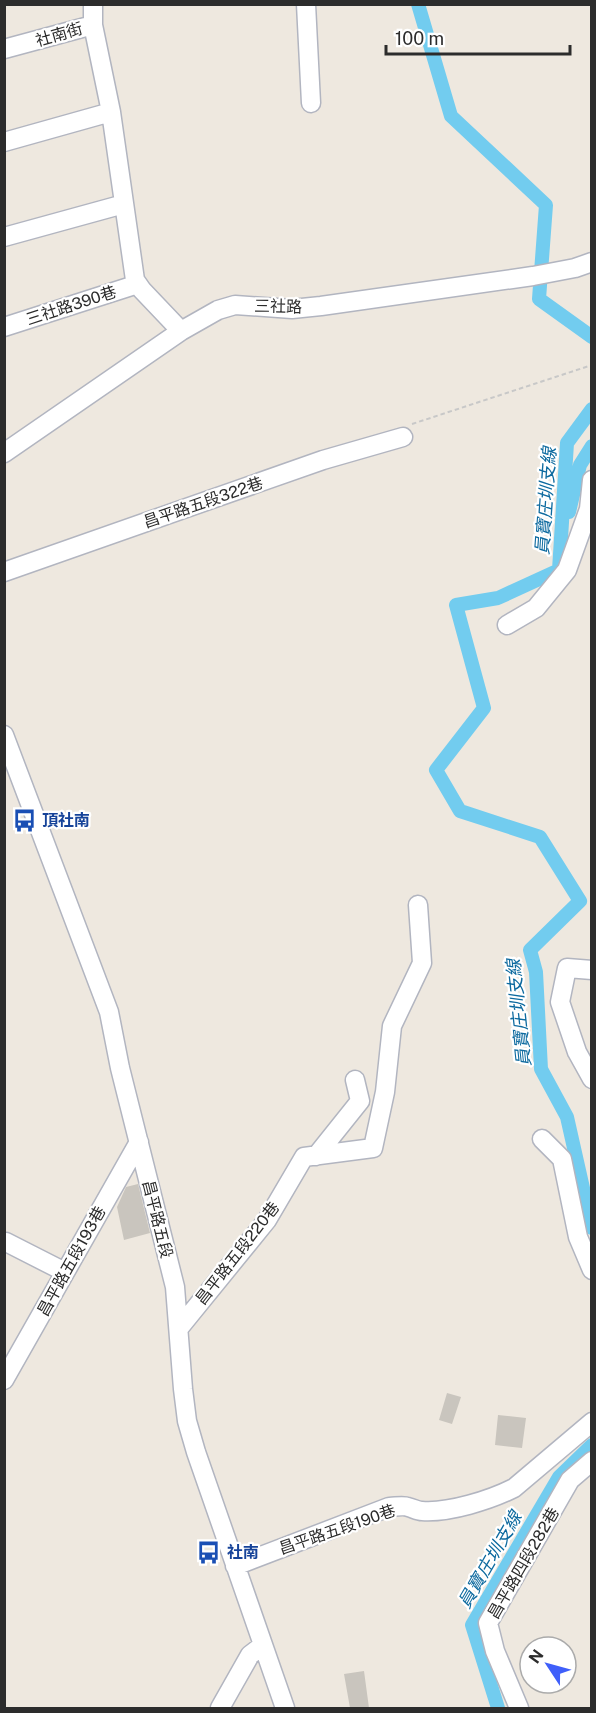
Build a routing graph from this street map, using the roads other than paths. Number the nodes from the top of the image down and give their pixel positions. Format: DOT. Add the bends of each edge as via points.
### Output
graph roads {
  1 [pos="93,4"];
  2 [pos="306,4"];
  3 [pos="93,25"];
  4 [pos="4,50"];
  5 [pos="311,103"];
  6 [pos="111,112"];
  7 [pos="4,142"];
  8 [pos="124,204"];
  9 [pos="4,237"];
  10 [pos="591,262"];
  11 [pos="138,284"];
  12 [pos="4,327"];
  13 [pos="182,331"];
  14 [pos="403,437"];
  15 [pos="4,453"];
  16 [pos="591,480"];
  17 [pos="4,572"];
  18 [pos="507,625"];
  19 [pos="6,747"];
  20 [pos="417,905"];
  21 [pos="591,970"];
  22 [pos="591,1079"];
  23 [pos="355,1080"];
  24 [pos="543,1139"];
  25 [pos="139,1142"];
  26 [pos="316,1156"];
  27 [pos="4,1243"];
  28 [pos="591,1270"];
  29 [pos="65,1272"];
  30 [pos="180,1326"];
  31 [pos="4,1380"];
  32 [pos="588,1428"];
  33 [pos="591,1461"];
  34 [pos="235,1566"];
  35 [pos="263,1645"];
  36 [pos="220,1708"];
  37 [pos="285,1708"];
  38 [pos="519,1708"];
  1 -- 3 [label="street, 社南街"];
  2 -- 5 [label="street"];
  3 -- 4 [label="street, 社南街"];
  3 -- 6 [label="street"];
  6 -- 7 [label="street"];
  6 -- 8 [label="street"];
  8 -- 9 [label="street"];
  8 -- 11 [label="street"];
  10 -- 13 [label="street, 三社路" via="533,276 292,309 235,305"];
  11 -- 12 [label="street, 三社路390巷"];
  11 -- 13 [label="street"];
  13 -- 15 [label="street, 三社路"];
  14 -- 17 [label="street, 昌平路五段322巷" via="323,460"];
  16 -- 18 [label="street" via="589,509 567,570 536,608"];
  19 -- 25 [label="street, 昌平路五段" via="109,1012"];
  20 -- 26 [label="street" via="422,963 392,1026 374,1148"];
  21 -- 22 [label="street" via="567,968 560,1002"];
  23 -- 26 [label="street, 昌平路五段220巷" via="360,1101"];
  24 -- 28 [label="street" via="562,1159 578,1237"];
  25 -- 29 [label="street, 昌平路五段193巷"];
  25 -- 30 [label="street, 昌平路五段" via="175,1287"];
  26 -- 30 [label="street, 昌平路五段220巷" via="304,1157 267,1220"];
  27 -- 29 [label="street"];
  29 -- 31 [label="street, 昌平路五段193巷"];
  30 -- 34 [label="street, 昌平路五段" via="188,1421"];
  32 -- 34 [label="street, 昌平路五段190巷" via="507,1492 437,1511 389,1507"];
  33 -- 38 [label="street, 昌平路四段282巷" via="570,1480 488,1623 495,1651"];
  34 -- 35 [label="street, 昌平路五段"];
  35 -- 36 [label="street" via="250,1655"];
  35 -- 37 [label="street, 昌平路五段"];
}
